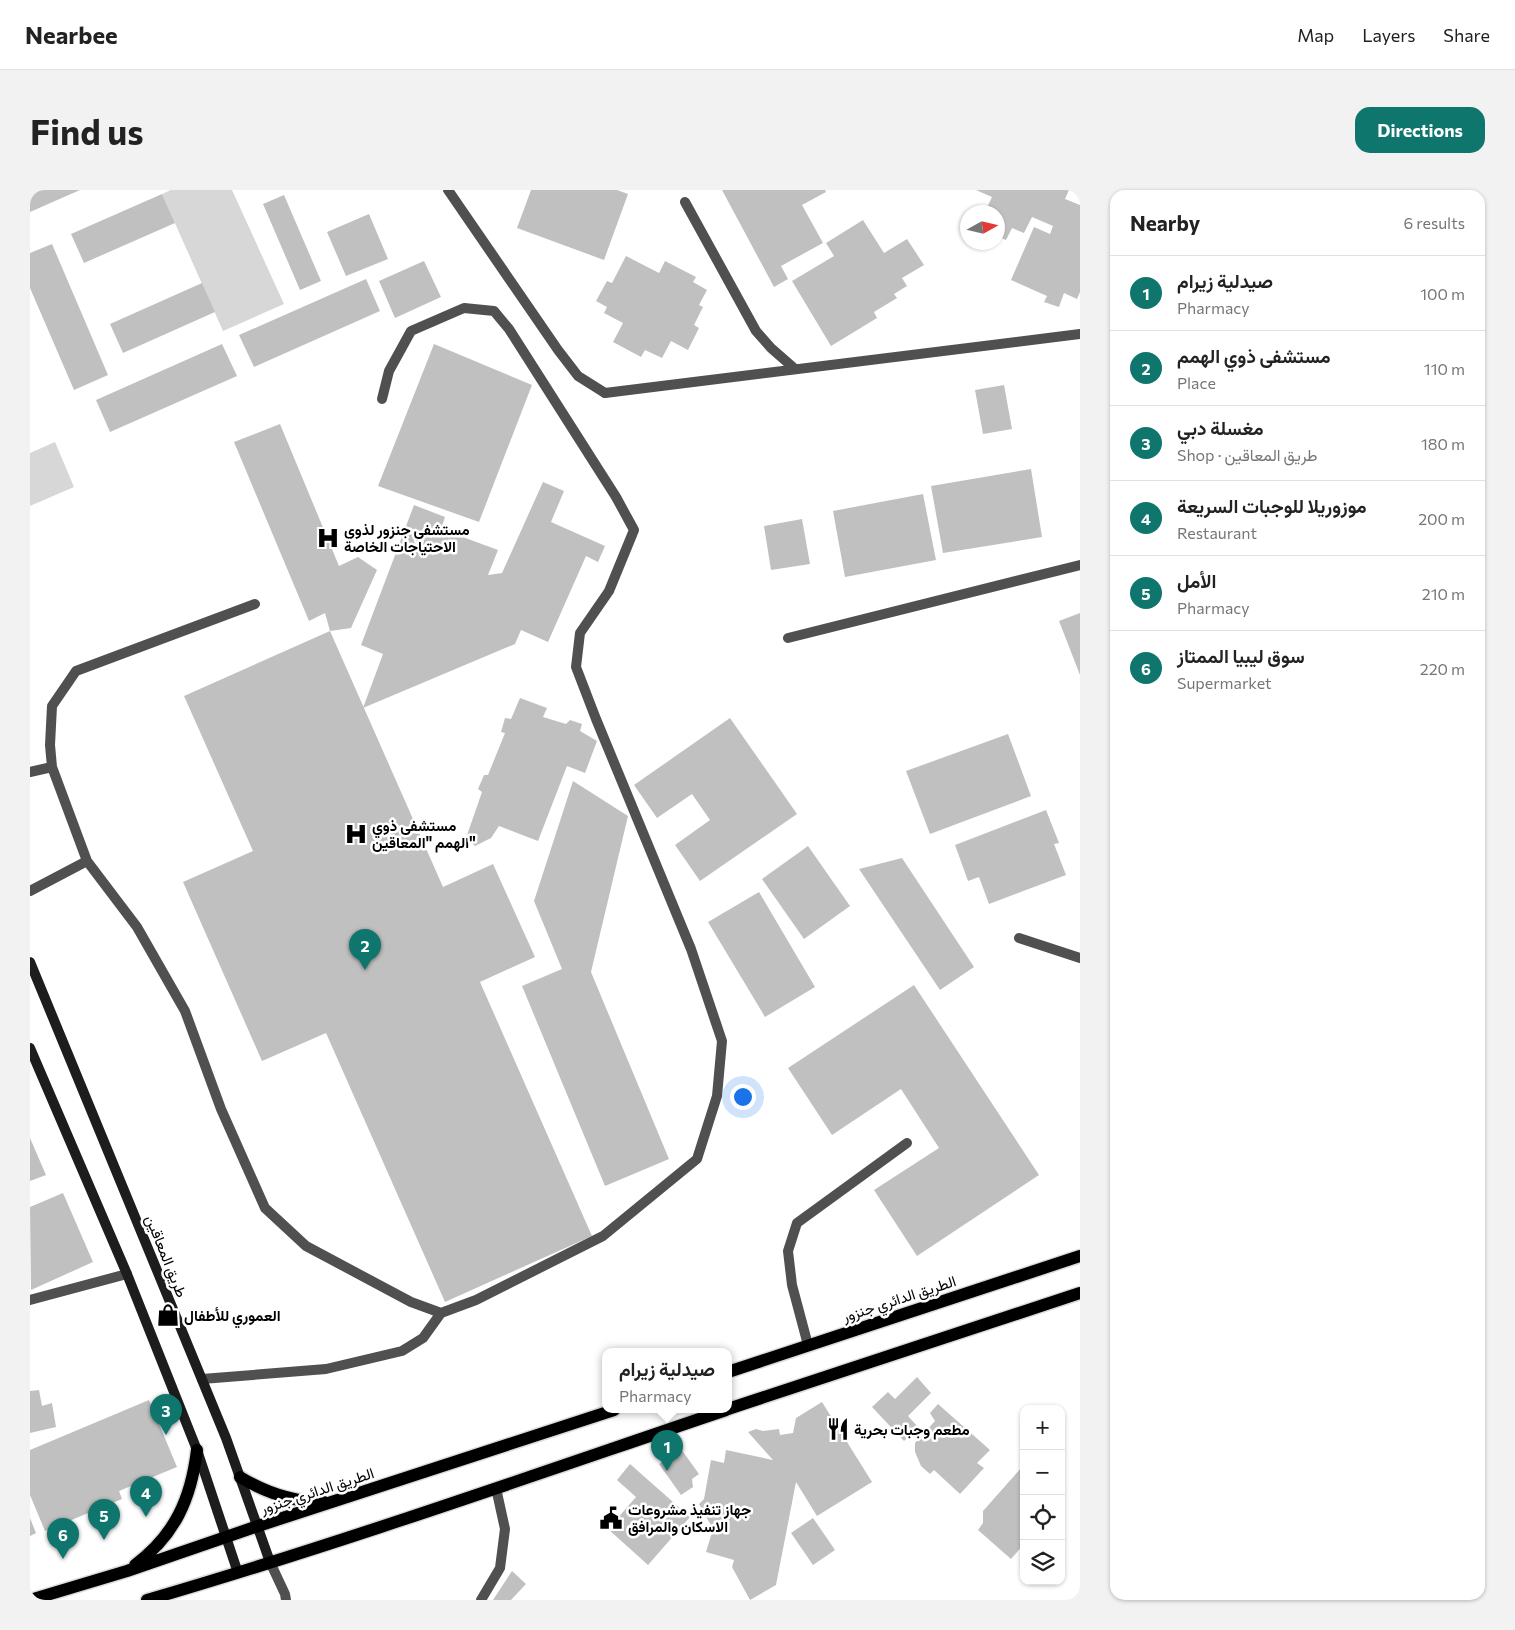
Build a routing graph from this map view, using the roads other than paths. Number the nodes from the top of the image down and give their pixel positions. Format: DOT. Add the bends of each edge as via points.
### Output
graph roads {
  1 [pos="448,190"];
  2 [pos="685,202"];
  3 [pos="1080,334"];
  4 [pos="795,369"];
  5 [pos="382,400"];
  6 [pos="1080,566"];
  7 [pos="255,604"];
  8 [pos="788,638"];
  9 [pos="52,767"];
  10 [pos="30,772"];
  11 [pos="87,860"];
  12 [pos="30,891"];
  13 [pos="1019,938"];
  14 [pos="1080,958"];
  15 [pos="30,962"];
  16 [pos="30,1048"];
  17 [pos="907,1142"];
  18 [pos="1080,1256"];
  19 [pos="127,1274"];
  20 [pos="1080,1293"];
  21 [pos="30,1300"];
  22 [pos="441,1313"];
  23 [pos="808,1346"];
  24 [pos="732,1371"];
  25 [pos="202,1379"];
  26 [pos="732,1407"];
  27 [pos="605,1413"];
  28 [pos="715,1413"];
  29 [pos="197,1450"];
  30 [pos="240,1476"];
  31 [pos="496,1488"];
  32 [pos="334,1502"];
  33 [pos="258,1526"];
  34 [pos="226,1538"];
  35 [pos="270,1562"];
  36 [pos="127,1572"];
  37 [pos="238,1573"];
  38 [pos="30,1600"];
  39 [pos="147,1600"];
  40 [pos="286,1600"];
  41 [pos="481,1600"];
  1 -- 4 [label="street" via="578,376 605,393"];
  2 -- 4 [label="street" via="756,330"];
  3 -- 4 [label="street"];
  5 -- 22 [label="street" via="389,371 411,331 464,308 494,310 616,497 634,530 609,591 580,633 576,667 691,949 722,1041 717,1096 697,1159 603,1236 476,1300"];
  6 -- 8 [label="street"];
  7 -- 9 [label="street" via="76,671 52,706"];
  9 -- 10 [label="street"];
  9 -- 11 [label="street"];
  11 -- 12 [label="street"];
  11 -- 22 [label="street" via="137,928 185,1011 221,1109 265,1208 306,1246 411,1302"];
  13 -- 14 [label="street"];
  15 -- 25 [label="street, طريق المعاقين"];
  16 -- 19 [label="street"];
  17 -- 23 [label="street" via="797,1223 788,1251 792,1286"];
  18 -- 23 [label="main road, الطريق الدائري جنزور"];
  19 -- 21 [label="street"];
  19 -- 29 [label="street"];
  20 -- 26 [label="main road"];
  22 -- 25 [label="street" via="423,1338 402,1351 326,1369"];
  23 -- 24 [label="main road, الطريق الدائري جنزور"];
  25 -- 30 [label="street, طريق المعاقين"];
  27 -- 32 [label="main road, الطريق الدائري جنزور"];
  28 -- 31 [label="main road"];
  29 -- 34 [label="street"];
  29 -- 36 [label="main road" via="194,1474 177,1520 164,1539"];
  30 -- 32 [label="main road" via="285,1498"];
  30 -- 33 [label="street, طريق المعاقين"];
  31 -- 35 [label="main road"];
  31 -- 41 [label="street" via="505,1529 500,1568"];
  32 -- 33 [label="main road, الطريق الدائري جنزور"];
  33 -- 34 [label="main road, الطريق الدائري جنزور"];
  33 -- 35 [label="street, طريق المعاقين"];
  34 -- 36 [label="main road, الطريق الدائري جنزور"];
  34 -- 37 [label="street"];
  35 -- 37 [label="main road"];
  35 -- 40 [label="street"];
  36 -- 38 [label="main road, الطريق الدائري جنزور"];
  37 -- 39 [label="main road"];
}
